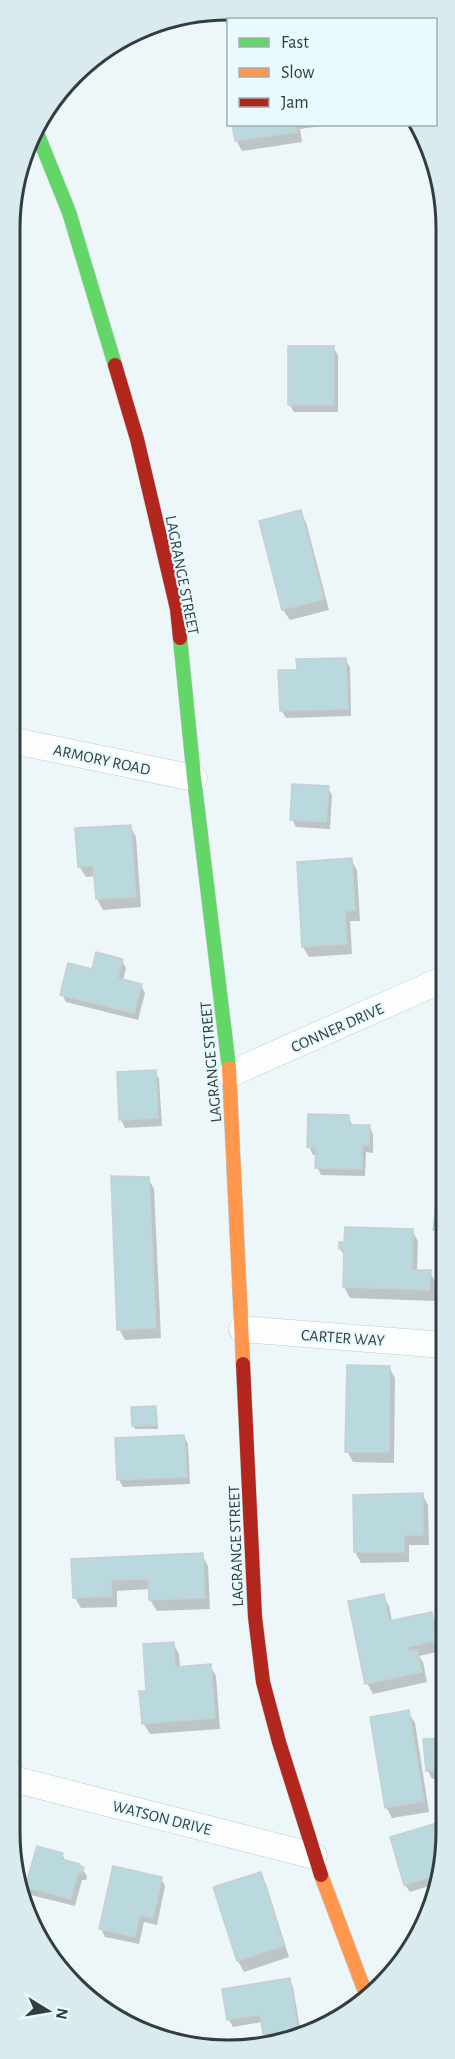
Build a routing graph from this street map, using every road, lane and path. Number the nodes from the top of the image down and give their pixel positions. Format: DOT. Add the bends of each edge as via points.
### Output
graph roads {
  1 [pos="39,139"];
  2 [pos="20,742"];
  3 [pos="194,778"];
  4 [pos="435,983"];
  5 [pos="230,1074"];
  6 [pos="242,1329"];
  7 [pos="436,1344"];
  8 [pos="20,1781"];
  9 [pos="314,1856"];
  10 [pos="364,1989"];
  1 -- 3 [label="street, LAGRANGE STREET" via="69,212 137,439 177,609"];
  2 -- 3 [label="street, ARMORY ROAD"];
  3 -- 5 [label="street, LAGRANGE STREET"];
  4 -- 5 [label="street, CONNER DRIVE"];
  5 -- 6 [label="street, LAGRANGE STREET"];
  6 -- 7 [label="street, CARTER WAY"];
  6 -- 9 [label="street, LAGRANGE STREET" via="255,1617 263,1682"];
  8 -- 9 [label="street, WATSON DRIVE"];
  9 -- 10 [label="street, LAGRANGE STREET"];
}
